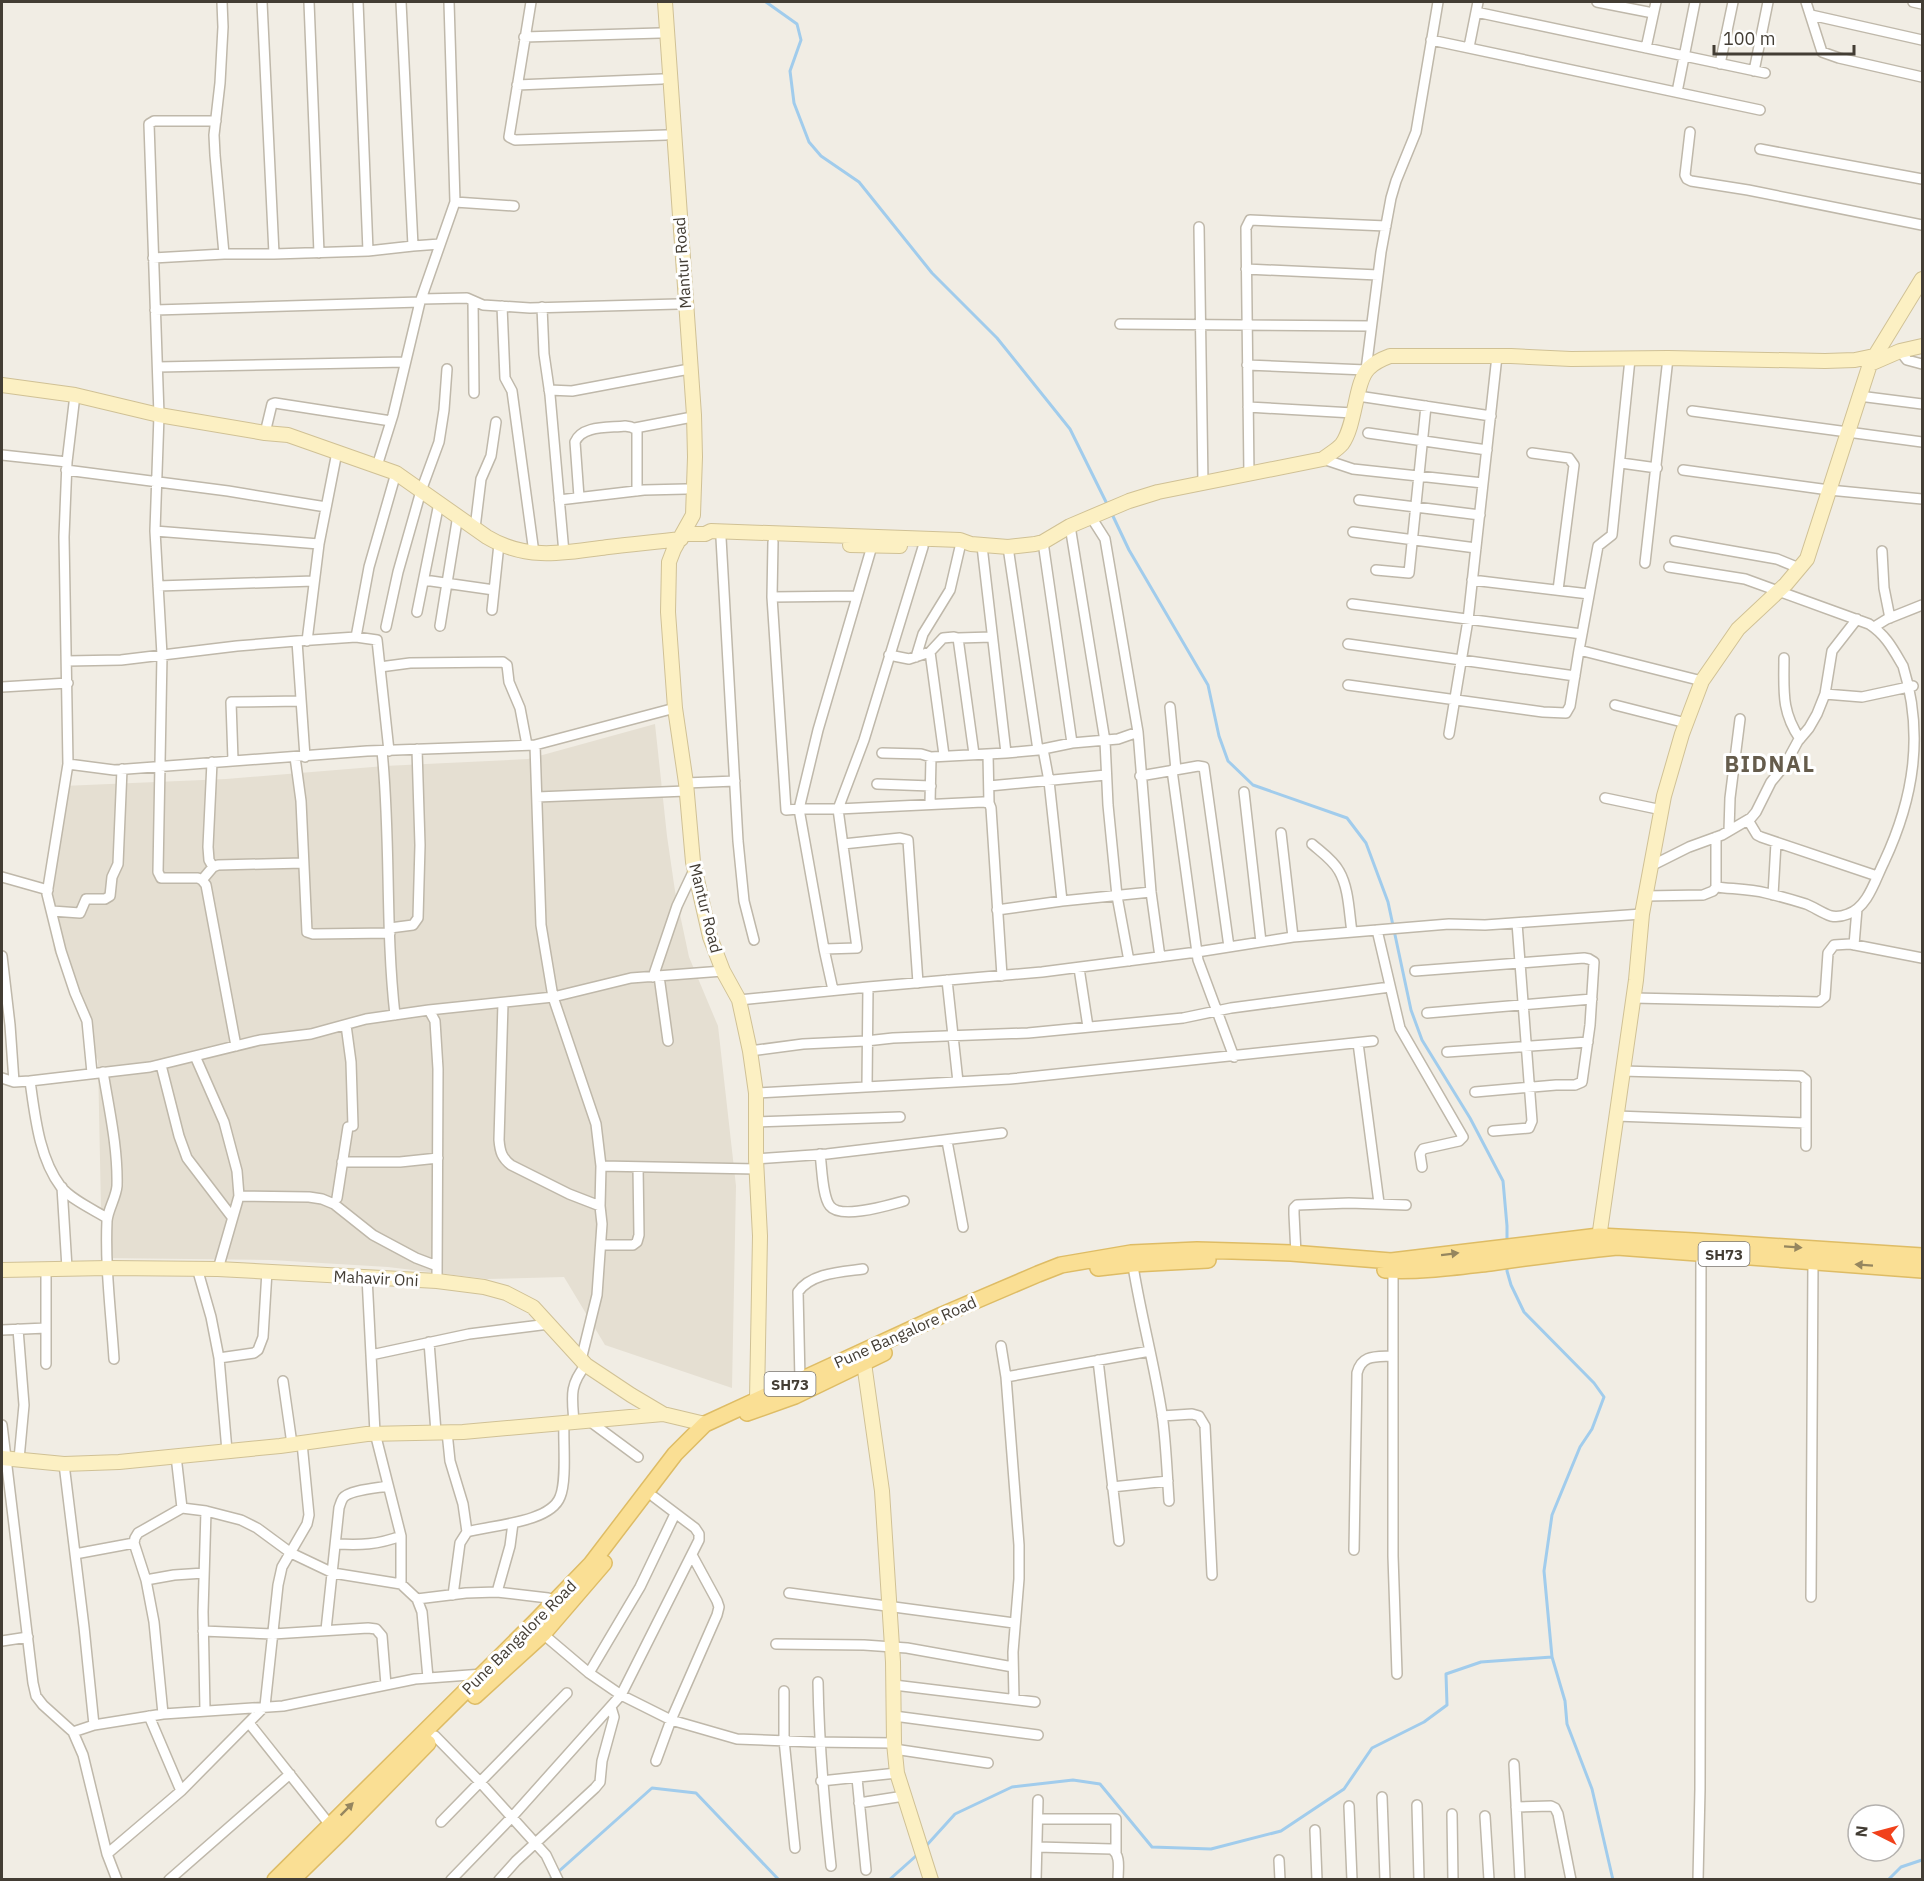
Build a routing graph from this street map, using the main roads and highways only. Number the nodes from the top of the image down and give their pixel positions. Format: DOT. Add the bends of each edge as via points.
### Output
graph roads {
  1 [pos="1598,1243"];
  2 [pos="1231,1255"];
  3 [pos="1488,1256"];
  4 [pos="1923,1256"];
  5 [pos="1317,1260"];
  6 [pos="1923,1270"];
  7 [pos="862,1358"];
  8 [pos="665,1476"];
  9 [pos="295,1878"];
  10 [pos="275,1880"];
  1 -- 3 [label="main road, SH73"];
  1 -- 4 [label="main road, SH73, one-way" via="1706,1241"];
  6 -- 1 [label="main road, SH73, one-way"];
  2 -- 5 [label="main road, Pune Bangalore Road / SH73" via="1274,1261"];
  2 -- 5 [label="main road, Pune Bangalore Road / SH73" via="1296,1254"];
  2 -- 7 [label="main road, Pune Bangalore Road / SH73" via="1197,1250 1061,1265"];
  5 -- 3 [label="main road, Pune Bangalore Road / SH73, one-way"];
  3 -- 5 [label="main road, Pune Bangalore Road / SH73" via="1425,1270 1393,1271"];
  7 -- 8 [label="main road, Pune Bangalore Road / SH73" via="795,1396 716,1427"];
  7 -- 8 [label="main road, Pune Bangalore Road / SH73" via="800,1380 705,1424 675,1454"];
  8 -- 9 [label="main road, Pune Bangalore Road / SH73" via="654,1497 592,1579 543,1634 435,1736"];
  10 -- 8 [label="main road, Pune Bangalore Road / SH73, one-way" via="591,1564"];
}
